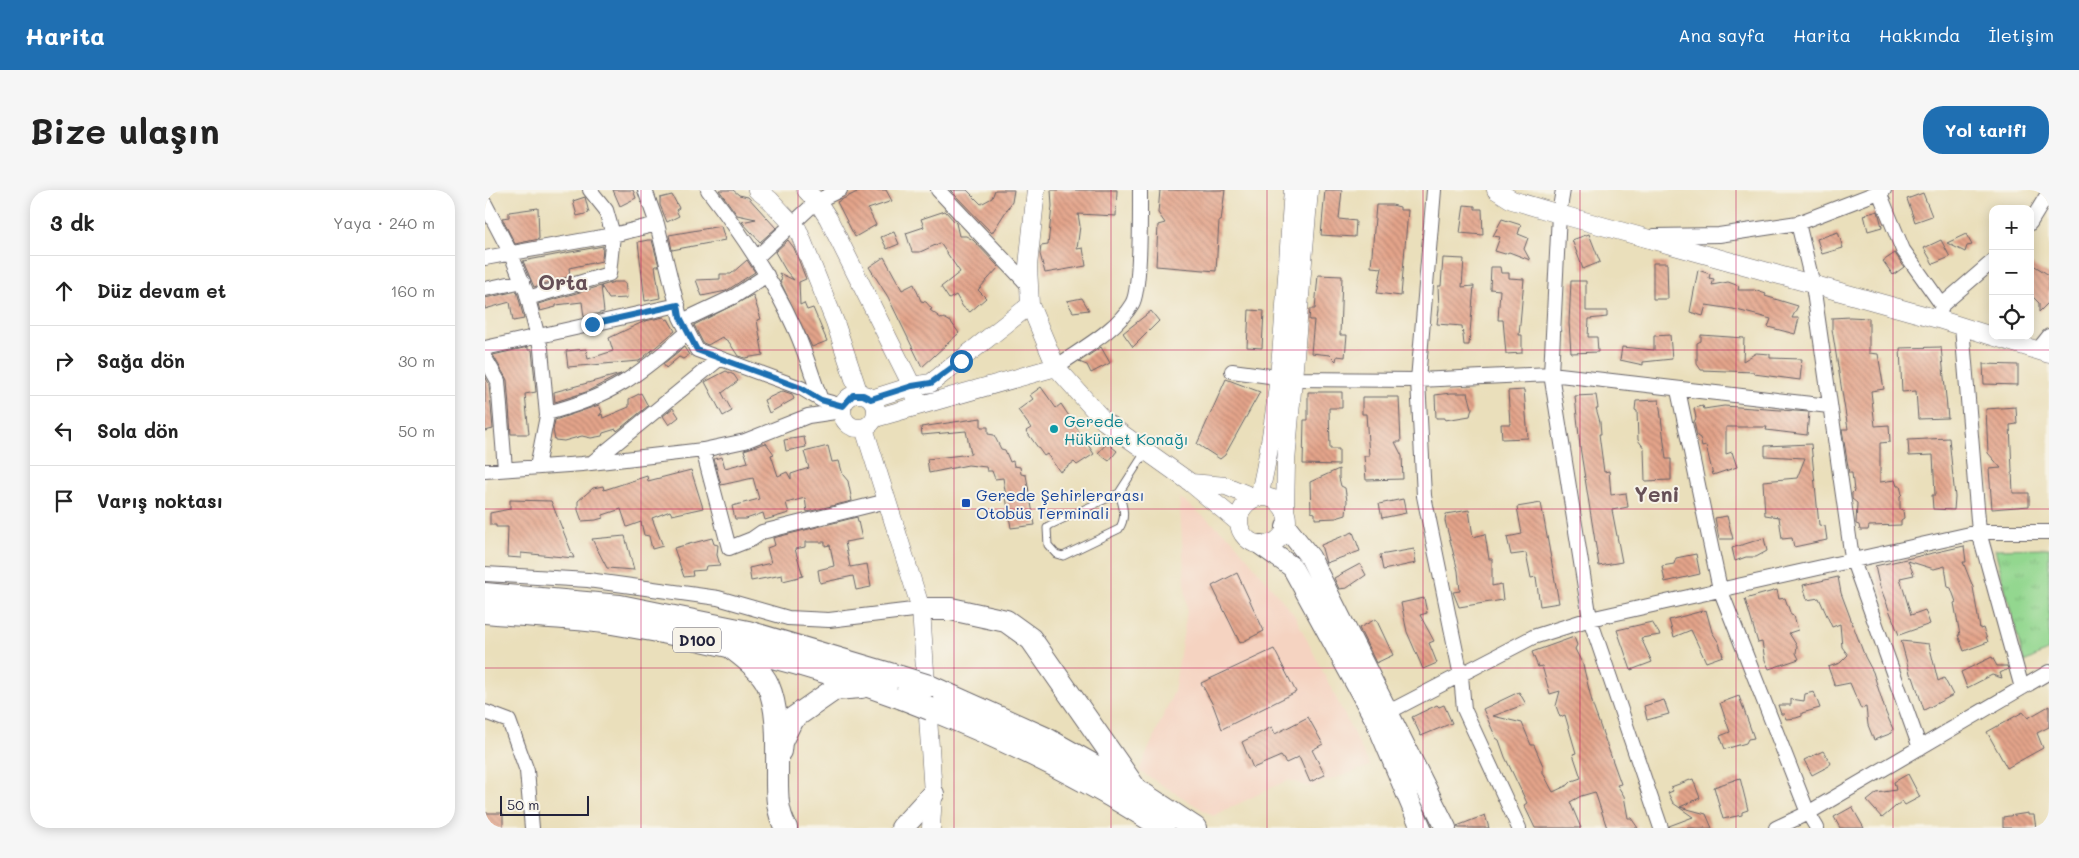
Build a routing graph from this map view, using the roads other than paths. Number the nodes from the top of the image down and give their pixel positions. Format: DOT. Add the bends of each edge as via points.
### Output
graph roads {
  1 [pos="590,190"];
  2 [pos="645,190"];
  3 [pos="707,190"];
  4 [pos="757,190"];
  5 [pos="840,190"];
  6 [pos="938,190"];
  7 [pos="1036,190"];
  8 [pos="1141,190"];
  9 [pos="1293,190"];
  10 [pos="1309,190"];
  11 [pos="1434,190"];
  12 [pos="1496,190"];
  13 [pos="1563,190"];
  14 [pos="1881,191"];
  15 [pos="812,196"];
  16 [pos="2048,196"];
  17 [pos="485,204"];
  18 [pos="1559,214"];
  19 [pos="2034,216"];
  20 [pos="792,223"];
  21 [pos="1798,223"];
  22 [pos="657,224"];
  23 [pos="613,235"];
  24 [pos="1639,236"];
  25 [pos="510,252"];
  26 [pos="485,258"];
  27 [pos="756,258"];
  28 [pos="1989,265"];
  29 [pos="767,275"];
  30 [pos="523,281"];
  31 [pos="1813,285"];
  32 [pos="1029,286"];
  33 [pos="485,289"];
  34 [pos="528,298"];
  35 [pos="678,305"];
  36 [pos="1030,305"];
  37 [pos="1940,312"];
  38 [pos="685,326"];
  39 [pos="1962,327"];
  40 [pos="2049,336"];
  41 [pos="538,338"];
  42 [pos="485,348"];
  43 [pos="2043,353"];
  44 [pos="485,358"];
  45 [pos="719,359"];
  46 [pos="1057,367"];
  47 [pos="1232,370"];
  48 [pos="1551,374"];
  49 [pos="1285,379"];
  50 [pos="1418,380"];
  51 [pos="912,386"];
  52 [pos="1678,390"];
  53 [pos="865,397"];
  54 [pos="821,400"];
  55 [pos="919,405"];
  56 [pos="1829,406"];
  57 [pos="842,408"];
  58 [pos="547,413"];
  59 [pos="870,423"];
  60 [pos="703,450"];
  61 [pos="1146,451"];
  62 [pos="592,462"];
  63 [pos="537,467"];
  64 [pos="505,469"];
  65 [pos="485,471"];
  66 [pos="1191,483"];
  67 [pos="1119,493"];
  68 [pos="1257,498"];
  69 [pos="887,501"];
  70 [pos="1286,519"];
  71 [pos="1239,523"];
  72 [pos="1979,532"];
  73 [pos="2049,532"];
  74 [pos="1261,545"];
  75 [pos="1852,558"];
  76 [pos="485,574"];
  77 [pos="1719,589"];
  78 [pos="485,594"];
  79 [pos="921,609"];
  80 [pos="485,612"];
  81 [pos="1590,619"];
  82 [pos="730,647"];
  83 [pos="2049,672"];
  84 [pos="1461,676"];
  85 [pos="871,686"];
  86 [pos="901,688"];
  87 [pos="2022,688"];
  88 [pos="485,712"];
  89 [pos="1382,715"];
  90 [pos="1920,748"];
  91 [pos="777,772"];
  92 [pos="1137,790"];
  93 [pos="933,794"];
  94 [pos="1809,813"];
  95 [pos="532,828"];
  96 [pos="786,828"];
  97 [pos="902,828"];
  98 [pos="931,828"];
  99 [pos="1163,828"];
  100 [pos="1195,828"];
  101 [pos="1421,828"];
  102 [pos="1446,828"];
  103 [pos="1519,828"];
  104 [pos="1661,828"];
  105 [pos="1776,828"];
  106 [pos="1817,828"];
  1 -- 23 [label="street" via="606,210"];
  2 -- 22 [label="street"];
  3 -- 27 [label="street"];
  4 -- 20 [label="street"];
  5 -- 15 [label="street"];
  6 -- 32 [label="street"];
  7 -- 32 [label="street"];
  8 -- 46 [label="street" via="1138,272 1133,302 1117,322"];
  9 -- 49 [label="street"];
  10 -- 49 [label="street"];
  11 -- 50 [label="street"];
  12 -- 18 [label="street" via="1512,200"];
  13 -- 18 [label="street"];
  14 -- 21 [label="street"];
  14 -- 37 [label="street" via="1903,250"];
  15 -- 20 [label="street"];
  15 -- 51 [label="street"];
  16 -- 19 [label="street"];
  17 -- 25 [label="street"];
  18 -- 24 [label="street"];
  18 -- 48 [label="street"];
  20 -- 27 [label="street"];
  20 -- 53 [label="street" via="799,230"];
  21 -- 24 [label="street" via="1719,235"];
  21 -- 31 [label="street"];
  22 -- 23 [label="street"];
  22 -- 35 [label="street"];
  23 -- 25 [label="street"];
  23 -- 34 [label="street" via="609,274"];
  24 -- 31 [label="street"];
  25 -- 26 [label="street"];
  25 -- 30 [label="street"];
  27 -- 29 [label="street"];
  28 -- 37 [label="street"];
  29 -- 38 [label="street"];
  29 -- 54 [label="street" via="795,327"];
  30 -- 33 [label="street"];
  30 -- 34 [label="street"];
  31 -- 37 [label="street"];
  31 -- 56 [label="street"];
  32 -- 36 [label="street"];
  34 -- 41 [label="street"];
  35 -- 38 [label="street"];
  35 -- 41 [label="street"];
  36 -- 46 [label="street"];
  36 -- 51 [label="street" via="931,383"];
  37 -- 39 [label="street"];
  38 -- 45 [label="street" via="697,350"];
  38 -- 58 [label="street" via="649,366 615,389 579,405"];
  39 -- 43 [label="street"];
  39 -- 72 [label="street"];
  40 -- 43 [label="street"];
  41 -- 42 [label="street"];
  41 -- 58 [label="street"];
  44 -- 64 [label="street" via="498,381"];
  45 -- 54 [label="street" via="801,388"];
  45 -- 62 [label="street"];
  46 -- 55 [label="street"];
  46 -- 61 [label="street" via="1104,421"];
  47 -- 49 [label="street"];
  48 -- 50 [label="street"];
  48 -- 52 [label="street"];
  48 -- 81 [label="street"];
  49 -- 50 [label="street"];
  49 -- 68 [label="street"];
  49 -- 70 [label="street"];
  50 -- 84 [label="street" via="1425,496"];
  51 -- 53 [label="street"];
  51 -- 55 [label="street"];
  52 -- 56 [label="street"];
  52 -- 77 [label="street"];
  53 -- 57 [label="street" via="849,397"];
  53 -- 59 [label="street" via="876,408"];
  54 -- 57 [label="street"];
  55 -- 59 [label="street"];
  56 -- 75 [label="street"];
  57 -- 59 [label="street" via="849,425 859,429"];
  57 -- 60 [label="street" via="808,416 745,441"];
  58 -- 63 [label="street"];
  59 -- 69 [label="street"];
  60 -- 62 [label="street"];
  60 -- 69 [label="street" via="729,548 762,532"];
  61 -- 66 [label="street"];
  61 -- 67 [label="lane"];
  62 -- 63 [label="street"];
  63 -- 64 [label="street"];
  64 -- 65 [label="street"];
  66 -- 68 [label="street" via="1226,486"];
  66 -- 71 [label="street"];
  67 -- 67 [label="lane" via="1049,525 1048,545 1063,556 1119,529 1124,510"];
  68 -- 70 [label="street" via="1276,501"];
  68 -- 71 [label="street" via="1243,508"];
  69 -- 79 [label="street"];
  70 -- 74 [label="street" via="1280,539"];
  70 -- 89 [label="main road" via="1310,557"];
  71 -- 74 [label="street" via="1243,536"];
  72 -- 73 [label="street"];
  72 -- 75 [label="street"];
  72 -- 87 [label="street"];
  74 -- 89 [label="main road" via="1292,567"];
  75 -- 77 [label="street"];
  75 -- 90 [label="street"];
  76 -- 79 [label="street" via="587,580 718,598 788,618 829,620"];
  77 -- 81 [label="street"];
  77 -- 94 [label="street"];
  78 -- 86 [label="highway, D100" via="620,606 748,632"];
  79 -- 92 [label="highway" via="951,609 1006,621 1031,639"];
  79 -- 93 [label="street"];
  80 -- 82 [label="highway, D100" via="612,623"];
  81 -- 84 [label="street" via="1533,637"];
  81 -- 104 [label="street"];
  82 -- 85 [label="highway, D100"];
  82 -- 91 [label="highway" via="746,659 767,683 773,707"];
  83 -- 87 [label="street"];
  84 -- 89 [label="street"];
  84 -- 103 [label="street" via="1464,710"];
  85 -- 86 [label="highway, D100"];
  85 -- 91 [label="highway" via="835,689 792,719 781,742"];
  86 -- 92 [label="highway, D100, bridge" via="929,686 1045,738"];
  86 -- 99 [label="highway, D100, bridge" via="930,709 1030,753 1131,807"];
  87 -- 90 [label="street"];
  88 -- 95 [label="street" via="509,721 527,771"];
  89 -- 101 [label="main road"];
  89 -- 102 [label="main road"];
  90 -- 94 [label="street"];
  91 -- 96 [label="highway" via="776,798"];
  92 -- 100 [label="highway, D100"];
  93 -- 97 [label="highway"];
  93 -- 98 [label="street"];
  94 -- 105 [label="street"];
  94 -- 106 [label="street"];
}
